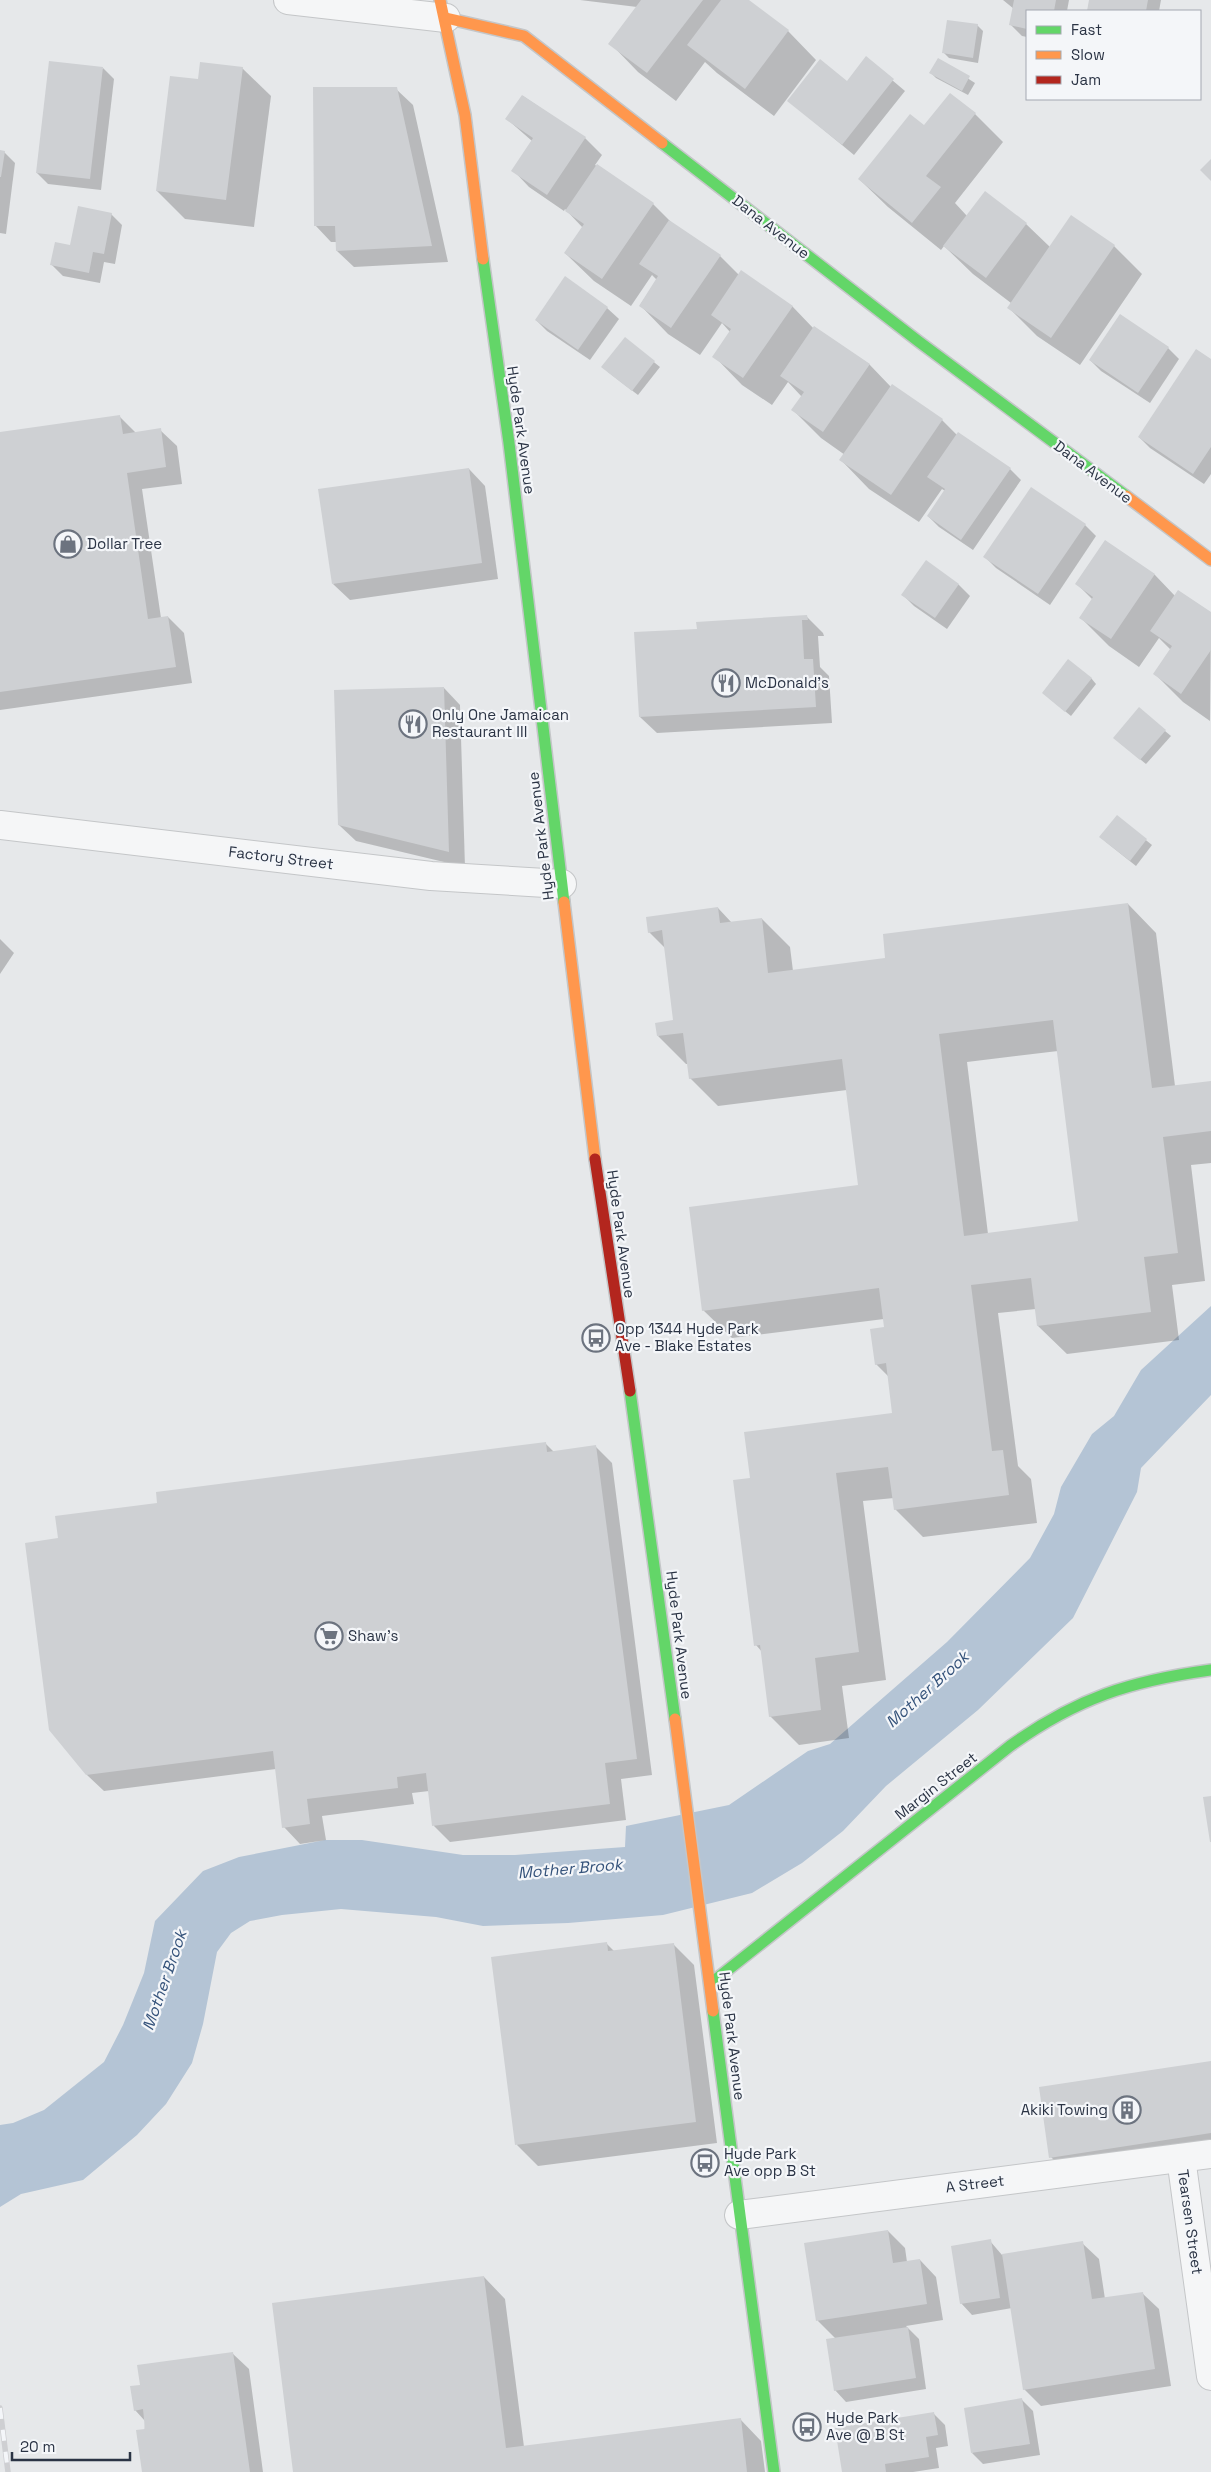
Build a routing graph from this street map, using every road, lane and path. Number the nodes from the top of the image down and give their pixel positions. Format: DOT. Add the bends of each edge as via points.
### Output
graph roads {
  1 [pos="288,0"];
  2 [pos="443,9"];
  3 [pos="1211,560"];
  4 [pos="0,825"];
  5 [pos="562,884"];
  6 [pos="1211,1670"];
  7 [pos="710,1984"];
  8 [pos="1211,2154"];
  9 [pos="1181,2158"];
  10 [pos="739,2215"];
  11 [pos="1211,2376"];
  12 [pos="774,2472"];
  1 -- 2 [label="street, Dana Avenue"];
  2 -- 3 [label="main road, Dana Avenue" via="524,36 918,341"];
  2 -- 5 [label="main road, Hyde Park Avenue" via="465,115 509,443"];
  4 -- 5 [label="street, Factory Street" via="431,876"];
  5 -- 7 [label="main road, Hyde Park Avenue" via="602,1214 639,1447"];
  6 -- 7 [label="main road, Margin Street" via="1164,1676 1119,1689 1080,1703 1042,1724"];
  7 -- 10 [label="main road, Hyde Park Avenue"];
  8 -- 9 [label="street, A Street"];
  9 -- 10 [label="street, A Street"];
  9 -- 11 [label="street, Tearsen Street"];
  10 -- 12 [label="main road, Hyde Park Avenue"];
}
